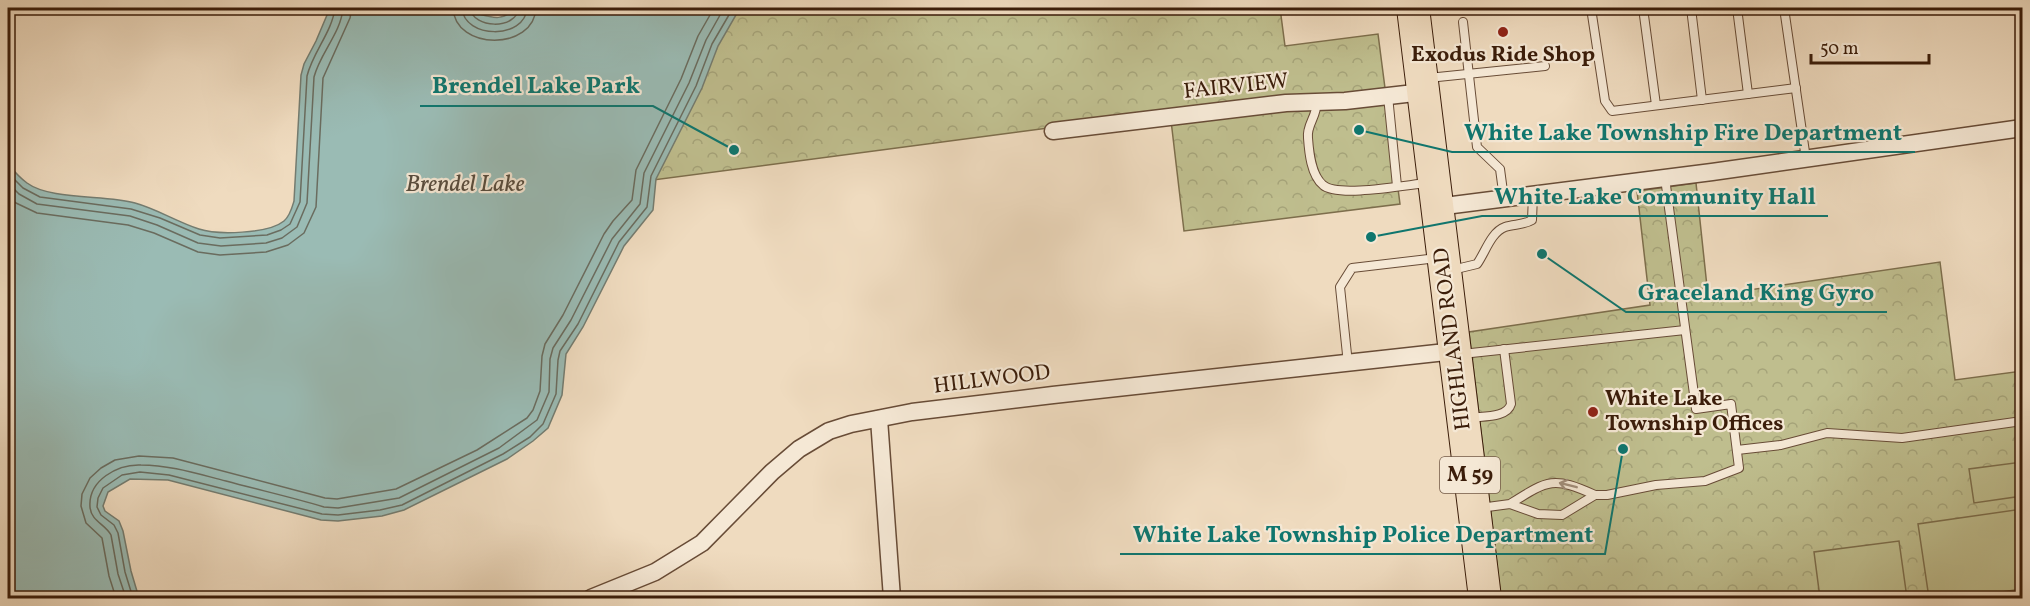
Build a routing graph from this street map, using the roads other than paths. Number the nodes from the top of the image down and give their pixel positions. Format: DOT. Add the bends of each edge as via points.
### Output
graph roads {
  1 [pos="1413,8"];
  2 [pos="1591,8"];
  3 [pos="1643,8"];
  4 [pos="1690,8"];
  5 [pos="1737,8"];
  6 [pos="1784,8"];
  7 [pos="1463,22"];
  8 [pos="1545,66"];
  9 [pos="1468,73"];
  10 [pos="1422,85"];
  11 [pos="1796,88"];
  12 [pos="1748,94"];
  13 [pos="1388,96"];
  14 [pos="1702,100"];
  15 [pos="1316,103"];
  16 [pos="1656,105"];
  17 [pos="2022,128"];
  18 [pos="1053,131"];
  19 [pos="1806,159"];
  20 [pos="1665,178"];
  21 [pos="1397,186"];
  22 [pos="1436,195"];
  23 [pos="1533,195"];
  24 [pos="1504,199"];
  25 [pos="1444,264"];
  26 [pos="1685,330"];
  27 [pos="1504,350"];
  28 [pos="1455,353"];
  29 [pos="1348,364"];
  30 [pos="879,419"];
  31 [pos="1463,419"];
  32 [pos="2022,421"];
  33 [pos="1737,450"];
  34 [pos="1595,495"];
  35 [pos="1510,504"];
  36 [pos="1474,509"];
  37 [pos="591,598"];
  38 [pos="892,598"];
  39 [pos="1485,598"];
  1 -- 10 [label="highway, HIGHLAND ROAD / M 59"];
  2 -- 16 [label="lane" via="1605,100 1612,111"];
  3 -- 16 [label="lane"];
  4 -- 14 [label="lane"];
  5 -- 12 [label="lane"];
  6 -- 11 [label="lane"];
  7 -- 9 [label="lane"];
  8 -- 9 [label="lane"];
  9 -- 10 [label="lane"];
  9 -- 24 [label="lane" via="1477,147 1500,169"];
  10 -- 13 [label="street, FAIRVIEW"];
  10 -- 22 [label="highway, HIGHLAND ROAD / M 59"];
  11 -- 12 [label="lane"];
  11 -- 19 [label="lane"];
  12 -- 14 [label="lane"];
  13 -- 15 [label="street, FAIRVIEW"];
  13 -- 21 [label="lane"];
  14 -- 16 [label="lane"];
  15 -- 18 [label="street, FAIRVIEW" via="1286,103"];
  15 -- 21 [label="lane" via="1307,131 1312,167 1319,182 1343,192"];
  17 -- 19 [label="street"];
  19 -- 20 [label="street"];
  20 -- 23 [label="street"];
  20 -- 26 [label="lane"];
  21 -- 22 [label="lane"];
  22 -- 24 [label="street"];
  22 -- 25 [label="highway, HIGHLAND ROAD / M 59"];
  23 -- 24 [label="street"];
  23 -- 25 [label="lane" via="1532,220 1498,231 1477,264"];
  25 -- 28 [label="highway, HIGHLAND ROAD / M 59"];
  25 -- 29 [label="lane" via="1352,268 1340,287"];
  26 -- 27 [label="lane"];
  26 -- 33 [label="lane" via="1695,409 1731,404"];
  27 -- 28 [label="lane"];
  27 -- 31 [label="lane" via="1510,409"];
  28 -- 29 [label="street, HILLWOOD"];
  28 -- 31 [label="highway, HIGHLAND ROAD / M 59"];
  29 -- 30 [label="street, HILLWOOD" via="1053,395"];
  30 -- 37 [label="street, HILLWOOD" via="829,432 799,449 702,543 655,572"];
  30 -- 38 [label="street"];
  31 -- 36 [label="highway, HIGHLAND ROAD / M 59"];
  32 -- 33 [label="lane" via="1902,438 1827,433 1781,445"];
  33 -- 34 [label="lane" via="1739,468 1705,481"];
  34 -- 35 [label="lane" via="1562,515 1538,514"];
  34 -- 35 [label="lane, one-way" via="1562,482 1530,490"];
  35 -- 36 [label="lane"];
  36 -- 39 [label="highway, HIGHLAND ROAD / M 59"];
}
